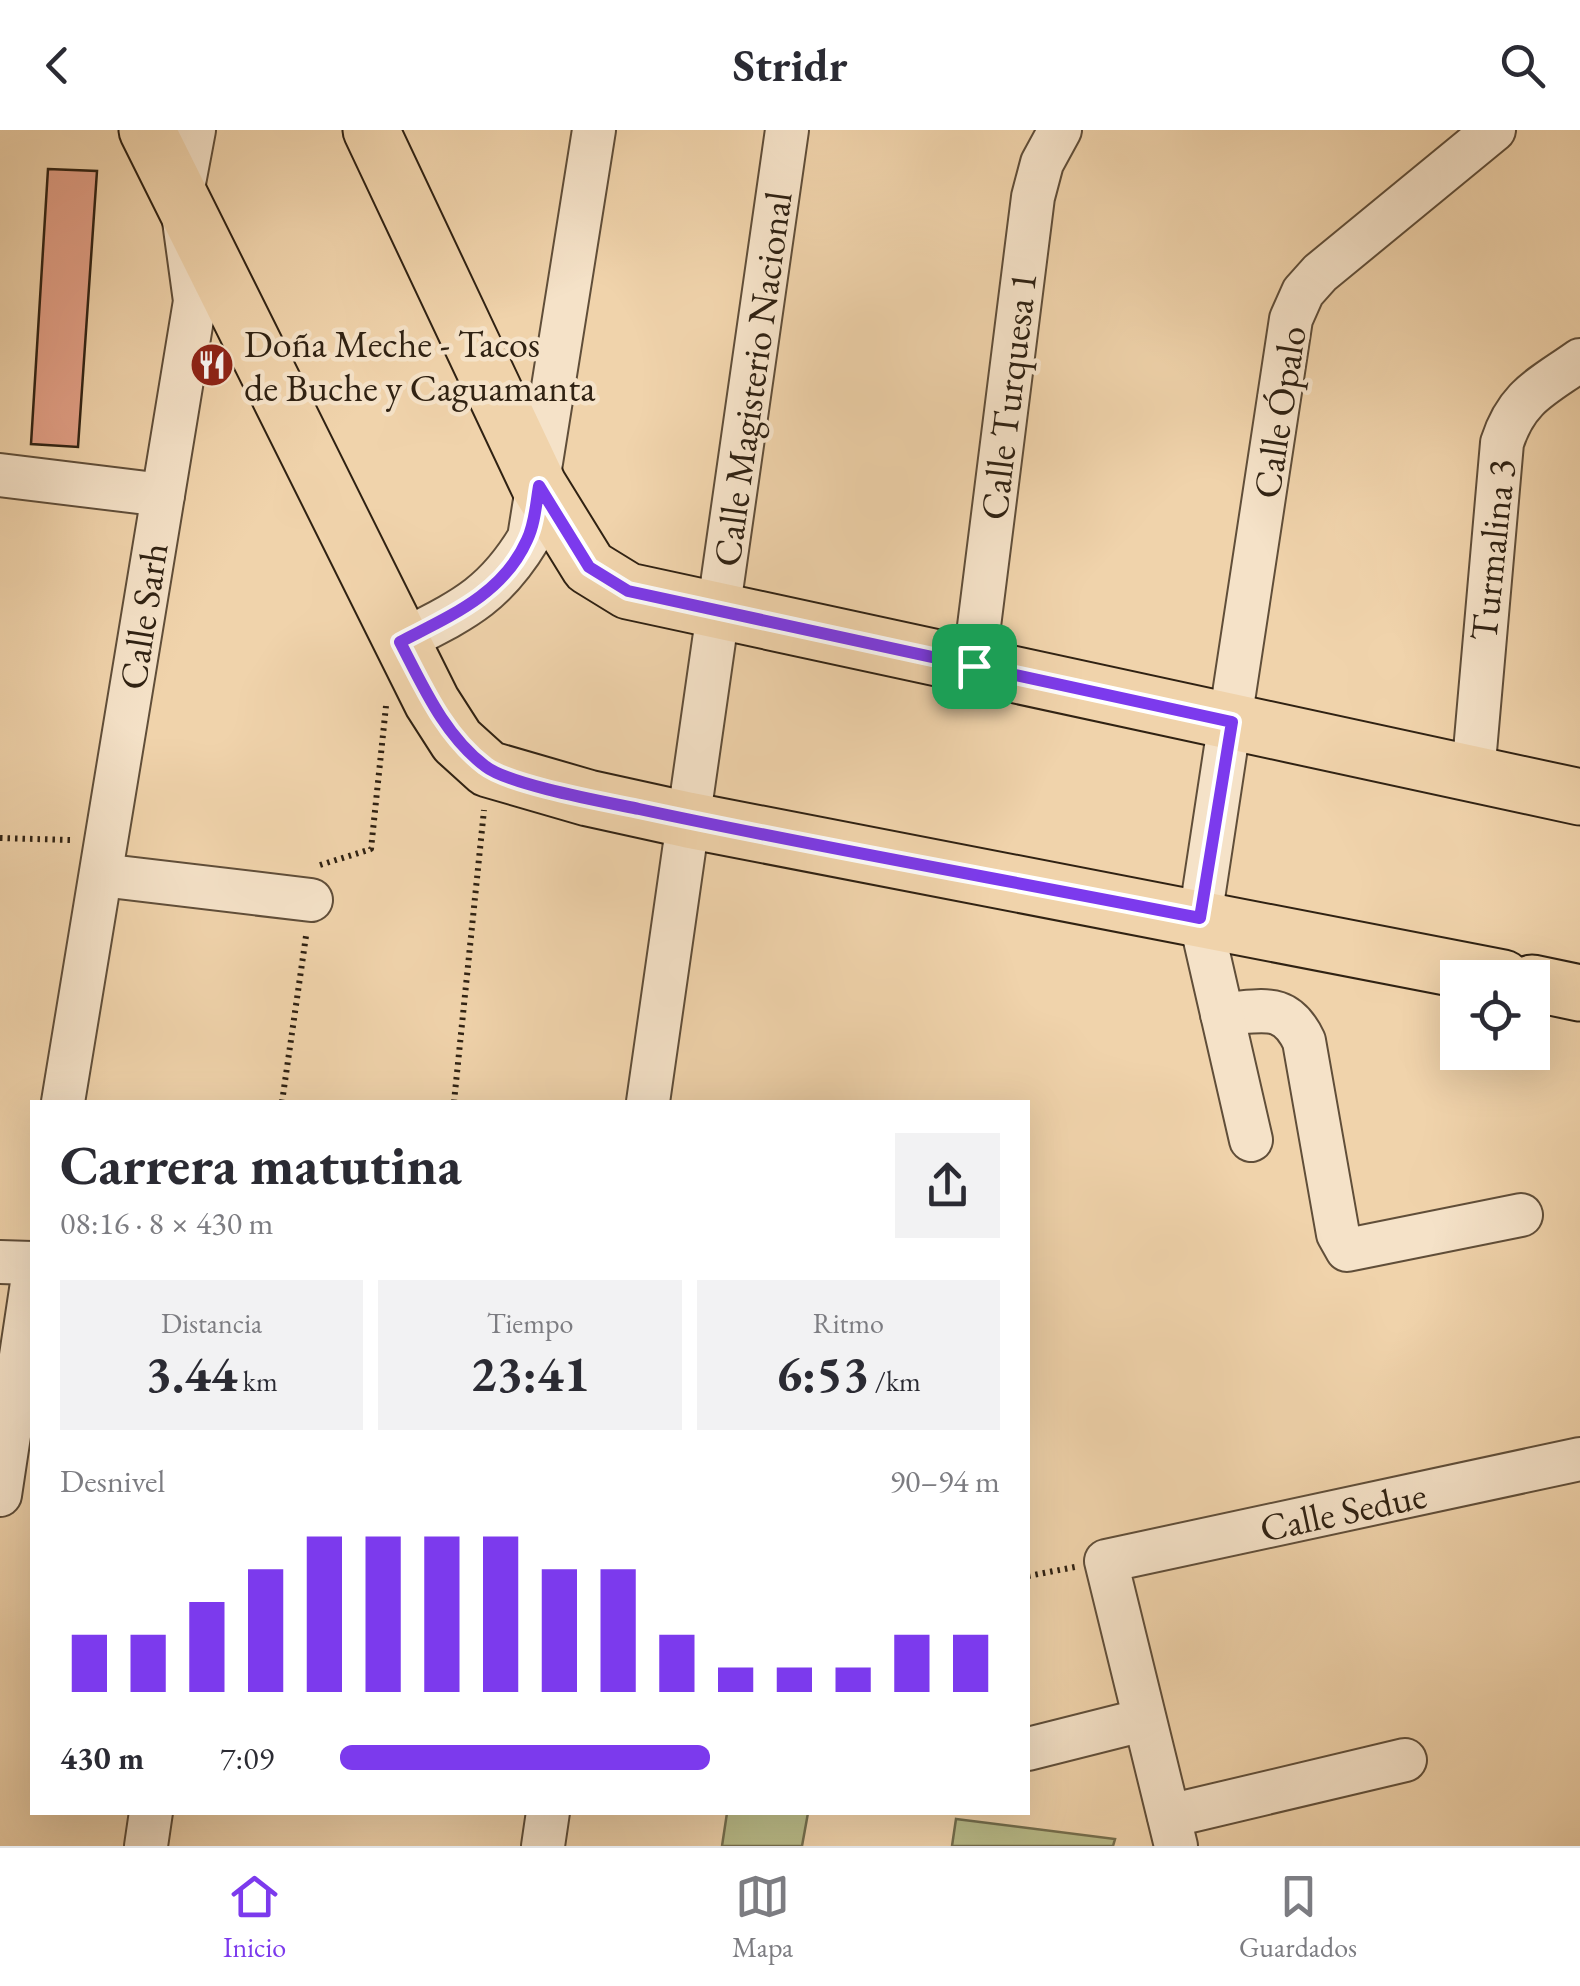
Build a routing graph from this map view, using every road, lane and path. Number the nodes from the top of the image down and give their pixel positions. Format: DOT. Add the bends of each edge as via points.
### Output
graph roads {
  1 [pos="147,130"];
  2 [pos="194,130"];
  3 [pos="371,130"];
  4 [pos="594,130"];
  5 [pos="787,130"];
  6 [pos="1060,130"];
  7 [pos="1494,130"];
  8 [pos="181,199"];
  9 [pos="1580,360"];
  10 [pos="0,475"];
  11 [pos="539,486"];
  12 [pos="163,495"];
  13 [pos="719,611"];
  14 [pos="400,642"];
  15 [pos="974,666"];
  16 [pos="1232,722"];
  17 [pos="488,769"];
  18 [pos="1473,774"];
  19 [pos="1580,797"];
  20 [pos="688,820"];
  21 [pos="0,838"];
  22 [pos="104,858"];
  23 [pos="311,900"];
  24 [pos="1200,918"];
  25 [pos="1440,966"];
  26 [pos="1550,987"];
  27 [pos="1580,993"];
  28 [pos="1222,1014"];
  29 [pos="63,1100"];
  30 [pos="282,1100"];
  31 [pos="454,1100"];
  32 [pos="648,1100"];
  33 [pos="1252,1140"];
  34 [pos="1521,1215"];
  35 [pos="0,1262"];
  36 [pos="30,1263"];
  37 [pos="30,1296"];
  38 [pos="1580,1459"];
  39 [pos="0,1495"];
  40 [pos="1106,1561"];
  41 [pos="1030,1576"];
  42 [pos="1143,1720"];
  43 [pos="1030,1748"];
  44 [pos="1405,1760"];
  45 [pos="151,1815"];
  46 [pos="548,1815"];
  47 [pos="1172,1831"];
  48 [pos="146,1846"];
  49 [pos="543,1846"];
  1 -- 8 [label="main road"];
  2 -- 8 [label="street, Calle Sarh"];
  3 -- 11 [label="main road"];
  4 -- 11 [label="street"];
  5 -- 13 [label="street, Calle Magisterio Nacional"];
  6 -- 15 [label="street, Calle Turquesa 1" via="1033,197"];
  7 -- 16 [label="street, Calle Ópalo" via="1344,250 1303,292 1289,332"];
  8 -- 12 [label="street, Calle Sarh" via="194,301"];
  8 -- 14 [label="main road"];
  9 -- 18 [label="street, Turmalina 3" via="1521,402 1502,443"];
  10 -- 12 [label="street"];
  11 -- 13 [label="main road" via="589,567 628,591"];
  11 -- 14 [label="street" via="529,538 489,592"];
  12 -- 22 [label="street, Calle Sarh"];
  13 -- 15 [label="main road"];
  13 -- 20 [label="street, Calle Magisterio Nacional"];
  14 -- 17 [label="main road" via="458,741"];
  14 -- 23 [label="path" via="388,690 371,849 320,863"];
  15 -- 16 [label="main road"];
  16 -- 18 [label="main road"];
  16 -- 24 [label="street, Calle Ópalo"];
  17 -- 20 [label="main road"];
  17 -- 31 [label="path"];
  18 -- 19 [label="main road"];
  20 -- 24 [label="main road"];
  20 -- 32 [label="street, Calle Magisterio Nacional"];
  21 -- 22 [label="path"];
  22 -- 23 [label="street"];
  22 -- 29 [label="street, Calle Sarh"];
  23 -- 30 [label="path"];
  24 -- 25 [label="main road"];
  24 -- 28 [label="street"];
  26 -- 27 [label="main road"];
  28 -- 33 [label="street"];
  28 -- 34 [label="street" via="1279,1012 1294,1020 1304,1041 1346,1250"];
  35 -- 36 [label="street"];
  37 -- 39 [label="street"];
  38 -- 40 [label="street, Calle Sedue"];
  40 -- 41 [label="path"];
  40 -- 42 [label="street"];
  42 -- 43 [label="street"];
  42 -- 47 [label="street"];
  44 -- 47 [label="street"];
  45 -- 48 [label="street"];
  46 -- 49 [label="street"];
}
